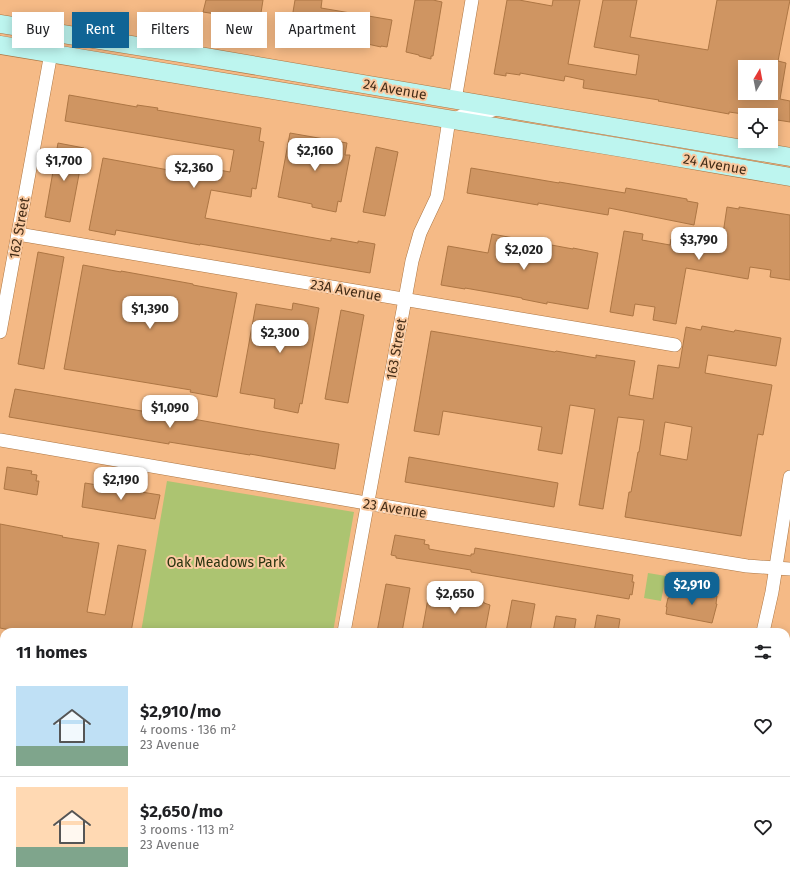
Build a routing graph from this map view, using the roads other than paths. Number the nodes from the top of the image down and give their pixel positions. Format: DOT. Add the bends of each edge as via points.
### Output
graph roads {
  1 [pos="472,0"];
  2 [pos="0,24"];
  3 [pos="0,45"];
  4 [pos="51,53"];
  5 [pos="455,100"];
  6 [pos="500,107"];
  7 [pos="453,120"];
  8 [pos="790,157"];
  9 [pos="790,177"];
  10 [pos="18,234"];
  11 [pos="405,300"];
  12 [pos="0,332"];
  13 [pos="675,345"];
  14 [pos="0,440"];
  15 [pos="790,477"];
  16 [pos="367,503"];
  17 [pos="776,567"];
  18 [pos="790,569"];
  19 [pos="345,628"];
  20 [pos="764,628"];
  1 -- 5 [label="street"];
  2 -- 5 [label="main road, 24 Avenue"];
  3 -- 4 [label="main road, 24 Avenue"];
  4 -- 7 [label="main road, 24 Avenue"];
  4 -- 10 [label="street, 162 Street"];
  5 -- 6 [label="main road, 24 Avenue"];
  6 -- 7 [label="street" via="481,114 470,112"];
  6 -- 8 [label="main road, 24 Avenue"];
  7 -- 9 [label="main road, 24 Avenue"];
  7 -- 11 [label="street, 163 Street" via="448,126 437,197 420,233"];
  10 -- 11 [label="street, 23A Avenue"];
  10 -- 12 [label="street, 162 Street"];
  11 -- 13 [label="street, 23A Avenue"];
  11 -- 16 [label="street, 163 Street"];
  14 -- 16 [label="street, 23 Avenue"];
  15 -- 17 [label="street"];
  16 -- 17 [label="street, 23 Avenue" via="744,565"];
  16 -- 19 [label="street, 163 Street"];
  17 -- 18 [label="street, 23 Avenue"];
  17 -- 20 [label="street"];
}
